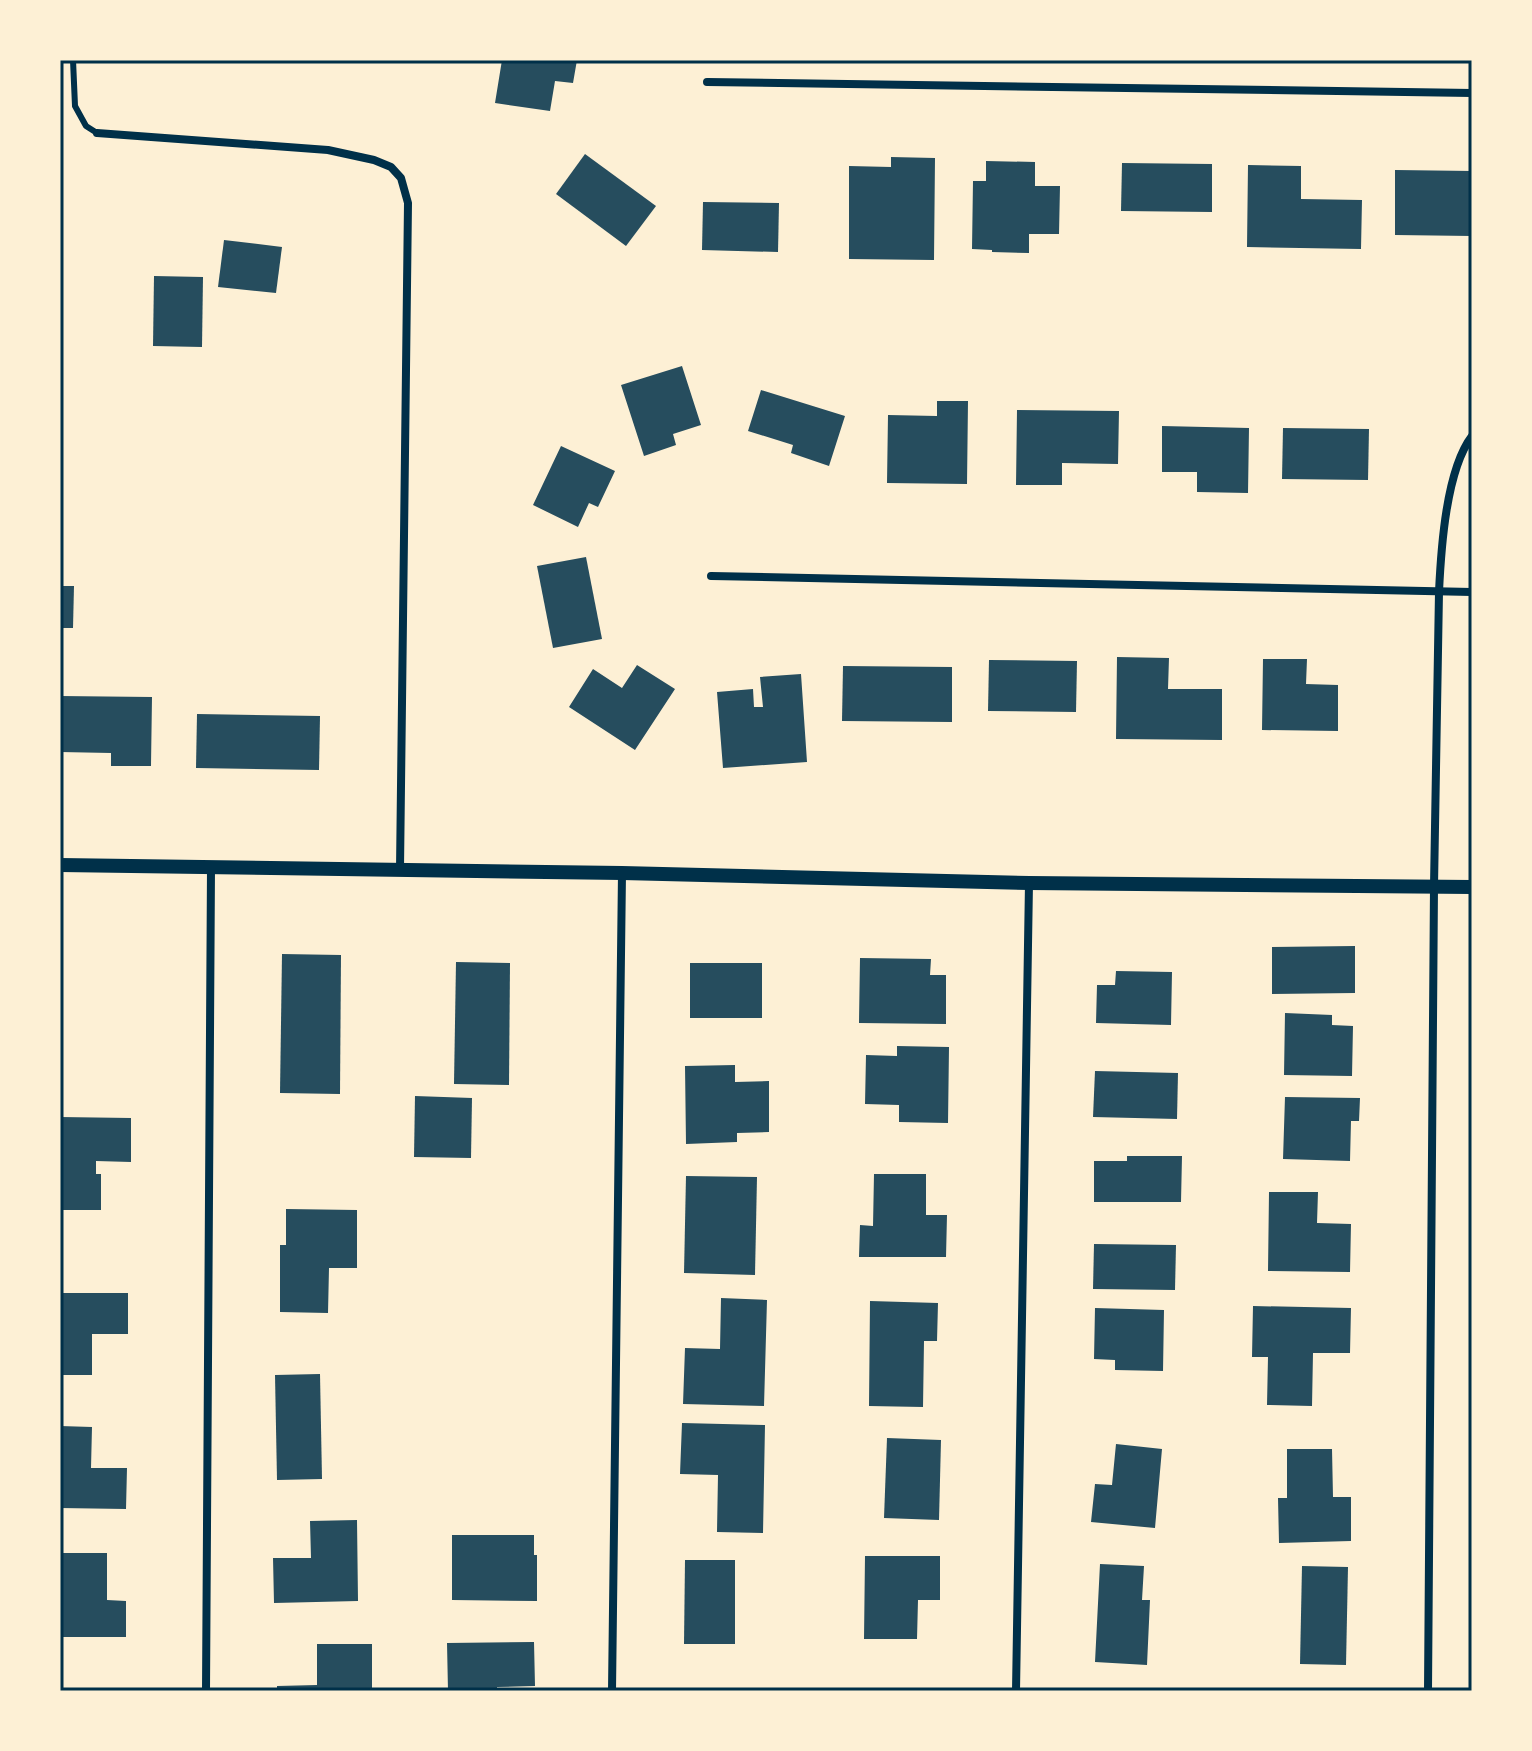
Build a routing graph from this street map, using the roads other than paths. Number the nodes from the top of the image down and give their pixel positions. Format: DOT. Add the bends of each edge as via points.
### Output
graph roads {
  1 [pos="73,60"];
  2 [pos="707,82"];
  3 [pos="1472,93"];
  4 [pos="97,133"];
  5 [pos="1472,436"];
  6 [pos="711,576"];
  7 [pos="1439,592"];
  8 [pos="1472,592"];
  9 [pos="60,865"];
  10 [pos="211,868"];
  11 [pos="400,869"];
  12 [pos="622,873"];
  13 [pos="1029,883"];
  14 [pos="1434,886"];
  15 [pos="1472,887"];
  16 [pos="206,1691"];
  17 [pos="612,1691"];
  18 [pos="1016,1691"];
  19 [pos="1428,1691"];
  1 -- 4 [label="lane" via="75,106 86,126"];
  2 -- 3 [label="street"];
  4 -- 11 [label="street" via="328,150 374,160 401,178 408,203"];
  5 -- 7 [label="street" via="1454,476"];
  6 -- 7 [label="street"];
  7 -- 8 [label="street"];
  7 -- 14 [label="street"];
  9 -- 10 [label="street"];
  10 -- 11 [label="street"];
  10 -- 16 [label="street"];
  11 -- 12 [label="street"];
  12 -- 13 [label="street"];
  12 -- 17 [label="street"];
  13 -- 14 [label="street"];
  13 -- 18 [label="street"];
  14 -- 15 [label="street"];
  14 -- 19 [label="street"];
}
